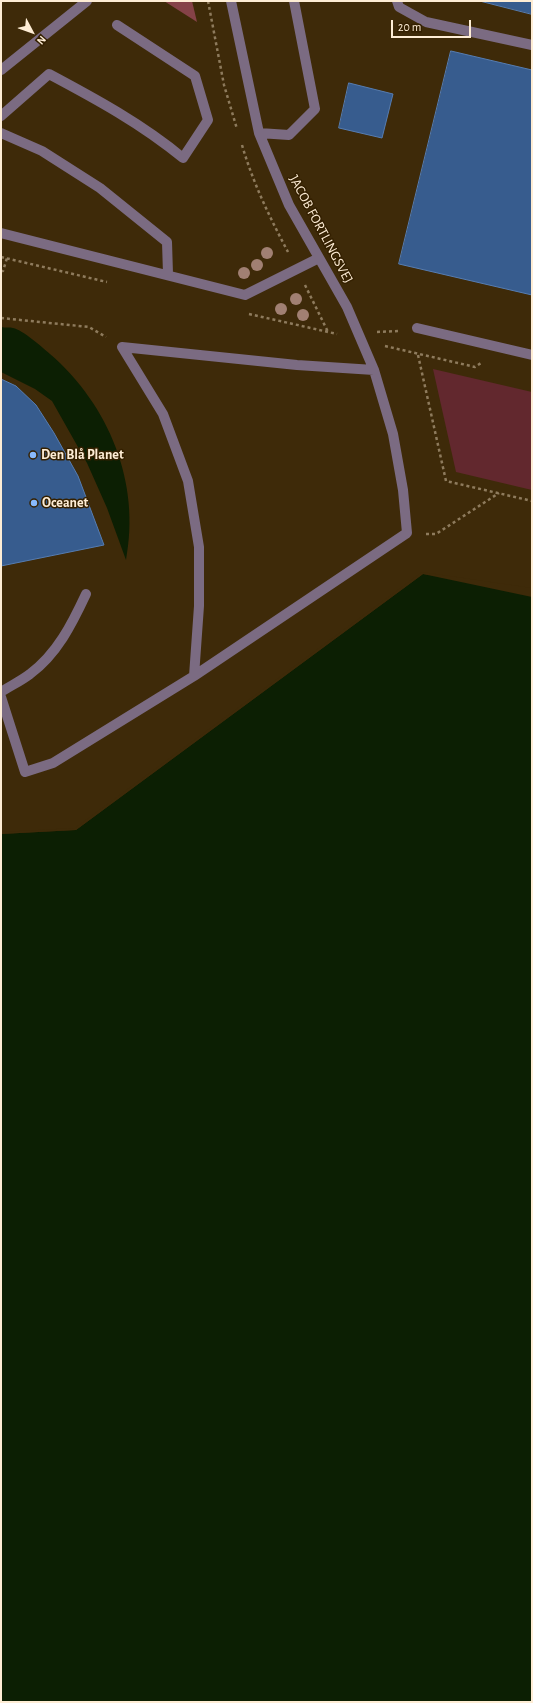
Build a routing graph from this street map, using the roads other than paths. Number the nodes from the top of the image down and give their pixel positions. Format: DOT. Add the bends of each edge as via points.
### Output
graph roads {
  1 [pos="87,1"];
  2 [pos="231,1"];
  3 [pos="294,1"];
  4 [pos="397,1"];
  5 [pos="117,24"];
  6 [pos="532,45"];
  7 [pos="1,70"];
  8 [pos="1,116"];
  9 [pos="1,133"];
  10 [pos="259,133"];
  11 [pos="1,233"];
  12 [pos="319,258"];
  13 [pos="168,274"];
  14 [pos="417,328"];
  15 [pos="532,355"];
  16 [pos="374,370"];
  17 [pos="86,594"];
  18 [pos="194,676"];
  19 [pos="1,692"];
  20 [pos="1,697"];
  1 -- 7 [label="street"];
  2 -- 10 [label="street, JACOB FORTLINGSVEJ"];
  3 -- 10 [label="street" via="314,109 289,135"];
  4 -- 6 [label="street" via="399,7 426,22"];
  5 -- 8 [label="street" via="195,76 208,120 183,158 166,143 114,109 49,74"];
  9 -- 13 [label="street" via="42,151 100,188 167,242"];
  10 -- 12 [label="street, JACOB FORTLINGSVEJ" via="289,205"];
  11 -- 13 [label="street"];
  12 -- 13 [label="street" via="245,295"];
  12 -- 16 [label="street, JACOB FORTLINGSVEJ" via="347,307"];
  14 -- 15 [label="street"];
  16 -- 18 [label="street, JACOB FORTLINGSVEJ" via="393,434 403,490 407,533"];
  16 -- 18 [label="street" via="297,365 122,347 163,414 188,482 198,547 199,606"];
  17 -- 19 [label="street" via="71,627 48,656 30,674"];
  18 -- 20 [label="street" via="53,762 25,772"];
}
